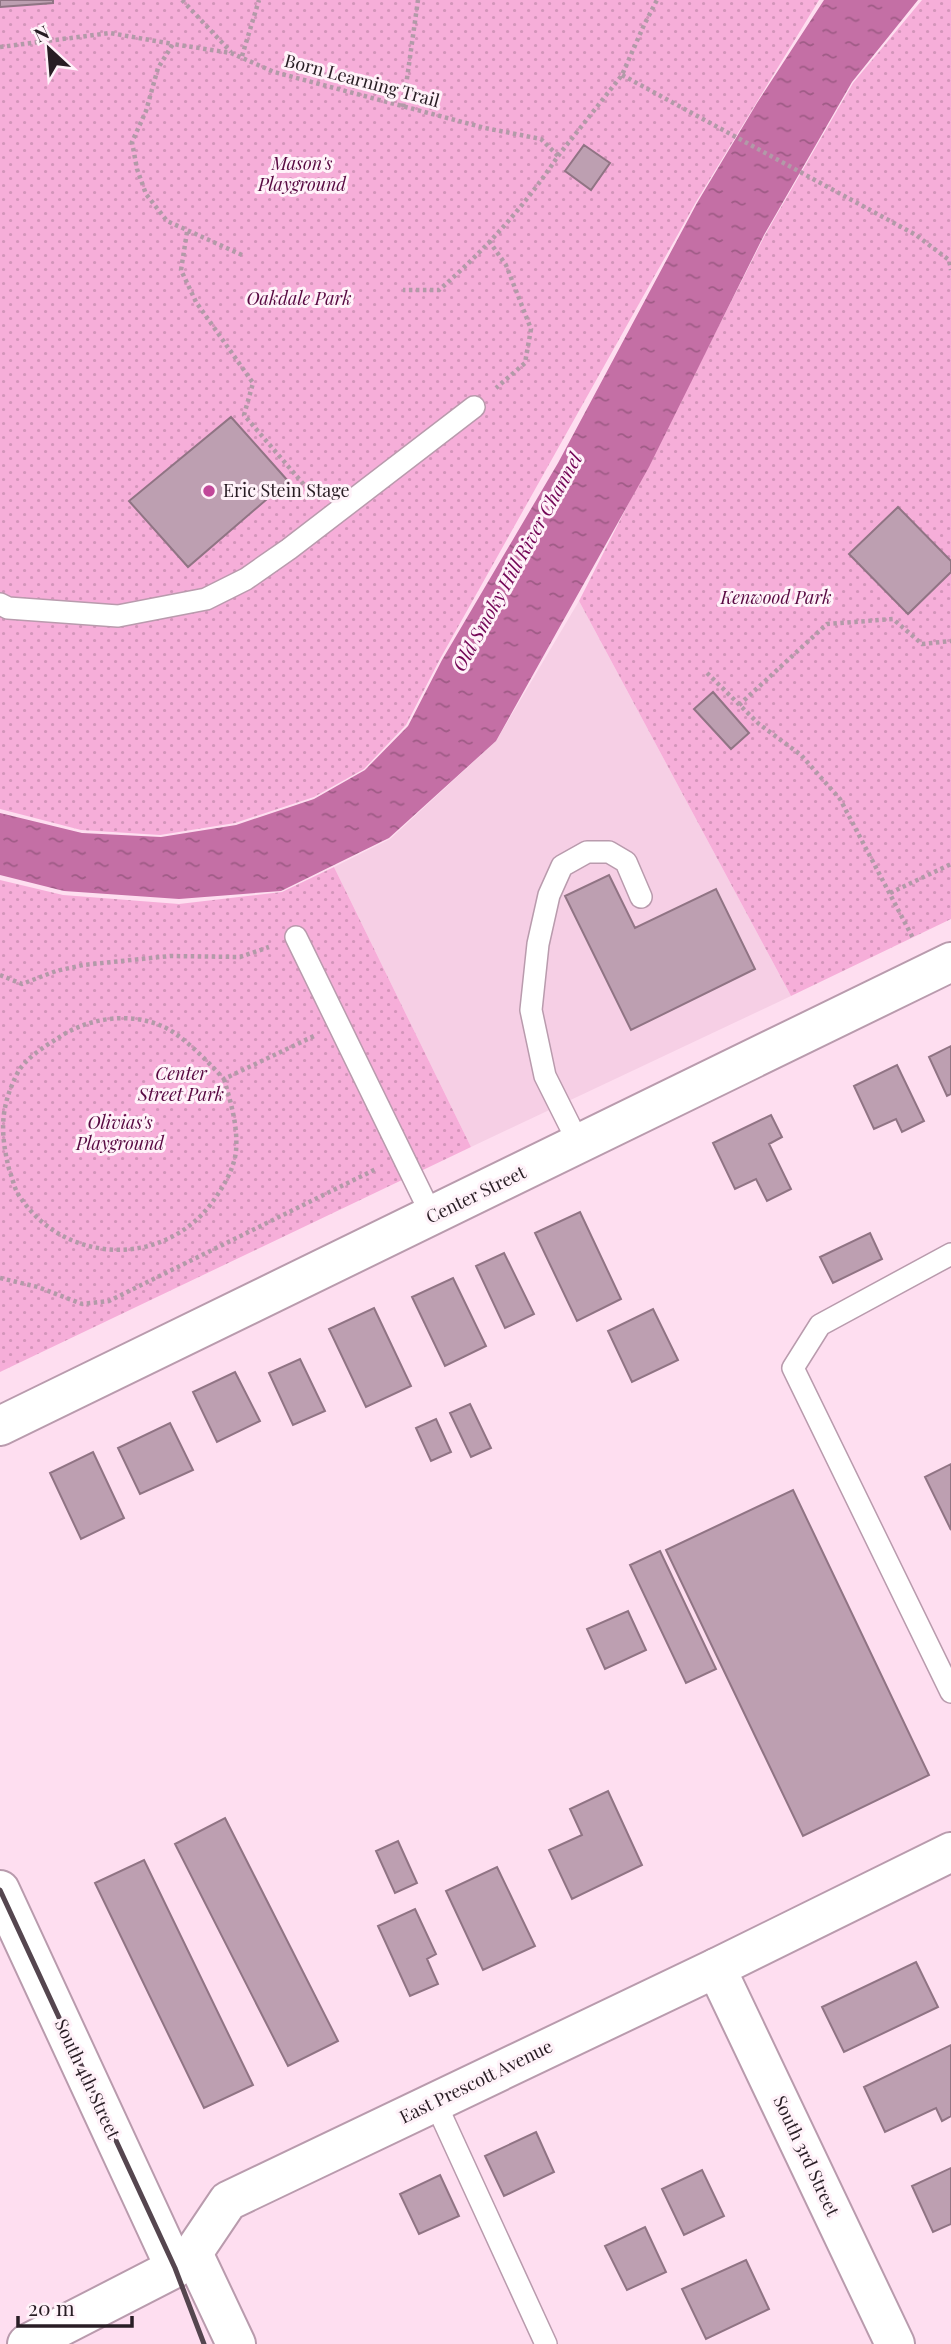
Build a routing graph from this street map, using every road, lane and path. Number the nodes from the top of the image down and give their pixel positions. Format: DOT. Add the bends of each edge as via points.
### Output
graph roads {
  1 [pos="182,0"];
  2 [pos="259,0"];
  3 [pos="418,0"];
  4 [pos="657,0"];
  5 [pos="173,44"];
  6 [pos="0,47"];
  7 [pos="231,52"];
  8 [pos="242,56"];
  9 [pos="622,75"];
  10 [pos="403,107"];
  11 [pos="558,156"];
  12 [pos="187,232"];
  13 [pos="489,241"];
  14 [pos="242,256"];
  15 [pos="950,260"];
  16 [pos="951,271"];
  17 [pos="403,290"];
  18 [pos="474,407"];
  19 [pos="331,516"];
  20 [pos="0,604"];
  21 [pos="951,641"];
  22 [pos="707,673"];
  23 [pos="739,705"];
  24 [pos="951,864"];
  25 [pos="890,893"];
  26 [pos="641,897"];
  27 [pos="296,937"];
  28 [pos="941,967"];
  29 [pos="0,975"];
  30 [pos="338,1024"];
  31 [pos="224,1079"];
  32 [pos="579,1144"];
  33 [pos="1,1145"];
  34 [pos="402,1156"];
  35 [pos="432,1216"];
  36 [pos="951,1254"];
  37 [pos="0,1278"];
  38 [pos="0,1426"];
  39 [pos="951,1692"];
  40 [pos="951,1852"];
  41 [pos="0,1890"];
  42 [pos="716,1968"];
  43 [pos="435,2102"];
  44 [pos="184,2261"];
  45 [pos="27,2344"];
  46 [pos="236,2344"];
  47 [pos="546,2344"];
  48 [pos="895,2344"];
  1 -- 7 [label="path"];
  2 -- 8 [label="path"];
  3 -- 10 [label="path"];
  4 -- 9 [label="path"];
  5 -- 6 [label="path, Born Learning Trail" via="110,33"];
  5 -- 7 [label="path, Born Learning Trail"];
  5 -- 12 [label="path" via="158,68 132,142 146,194 167,221"];
  7 -- 8 [label="path, Born Learning Trail"];
  8 -- 10 [label="path, Born Learning Trail" via="274,72"];
  9 -- 11 [label="path"];
  9 -- 15 [label="path" via="870,209"];
  10 -- 11 [label="path, Born Learning Trail" via="541,139"];
  11 -- 13 [label="path" via="536,189"];
  12 -- 14 [label="path"];
  12 -- 19 [label="path" via="181,270 196,302 253,383 244,415"];
  13 -- 17 [label="path" via="439,290"];
  13 -- 18 [label="path" via="506,265 531,329 525,363"];
  15 -- 16 [label="path"];
  18 -- 19 [label="lane"];
  19 -- 20 [label="lane" via="246,579 206,599 118,616"];
  21 -- 23 [label="path" via="922,644 893,619 827,624"];
  22 -- 23 [label="path"];
  23 -- 25 [label="path" via="801,755 841,799"];
  24 -- 25 [label="path"];
  25 -- 28 [label="path"];
  26 -- 32 [label="lane" via="626,862 609,852 587,852 562,866 549,895 531,1010 545,1076"];
  27 -- 29 [label="path" via="240,957 170,956 83,965 22,984"];
  27 -- 30 [label="lane"];
  28 -- 32 [label="street, Center Street"];
  30 -- 31 [label="path"];
  30 -- 34 [label="lane"];
  31 -- 33 [label="path" via="170,1030 135,1018 99,1020 68,1031 19,1069 4,1110"];
  31 -- 33 [label="path" via="235,1119 236,1154 222,1189 199,1219 168,1240 132,1250 94,1248 63,1237 37,1219 17,1192"];
  32 -- 35 [label="street, Center Street"];
  34 -- 35 [label="lane"];
  34 -- 37 [label="path" via="109,1301 82,1304"];
  35 -- 38 [label="street, Center Street"];
  36 -- 39 [label="lane" via="820,1325 793,1368"];
  40 -- 42 [label="street, East Prescott Avenue"];
  41 -- 44 [label="street, South 4th Street"];
  42 -- 43 [label="street, East Prescott Avenue"];
  42 -- 48 [label="street, South 3rd Street"];
  43 -- 44 [label="street, East Prescott Avenue" via="228,2201"];
  43 -- 47 [label="lane"];
  44 -- 45 [label="street, East Prescott Avenue"];
  44 -- 46 [label="street, South 4th Street"];
}
